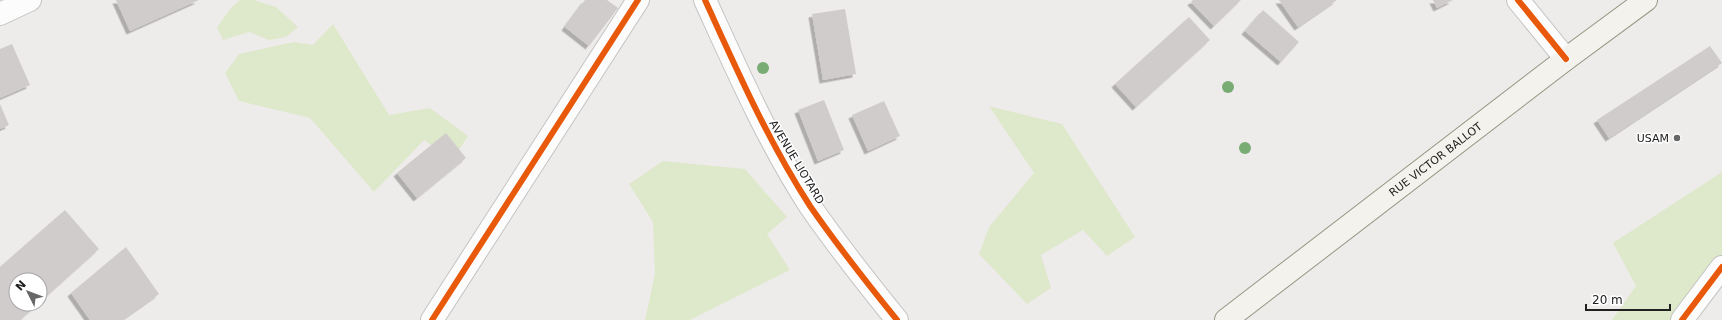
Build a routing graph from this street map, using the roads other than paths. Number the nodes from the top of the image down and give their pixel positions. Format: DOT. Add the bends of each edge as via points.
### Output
graph roads {
  1 [pos="30,0"];
  2 [pos="638,0"];
  3 [pos="705,0"];
  4 [pos="1518,0"];
  5 [pos="1646,0"];
  6 [pos="0,14"];
  7 [pos="1566,59"];
  8 [pos="1722,267"];
  9 [pos="432,320"];
  10 [pos="897,320"];
  11 [pos="1226,320"];
  12 [pos="1682,320"];
  1 -- 6 [label="street"];
  2 -- 9 [label="street"];
  3 -- 10 [label="street, AVENUE LIOTARD" via="763,124 810,206"];
  4 -- 7 [label="street"];
  5 -- 7 [label="main road, RUE VICTOR BALLOT"];
  7 -- 11 [label="main road, RUE VICTOR BALLOT"];
  8 -- 12 [label="street"];
}
